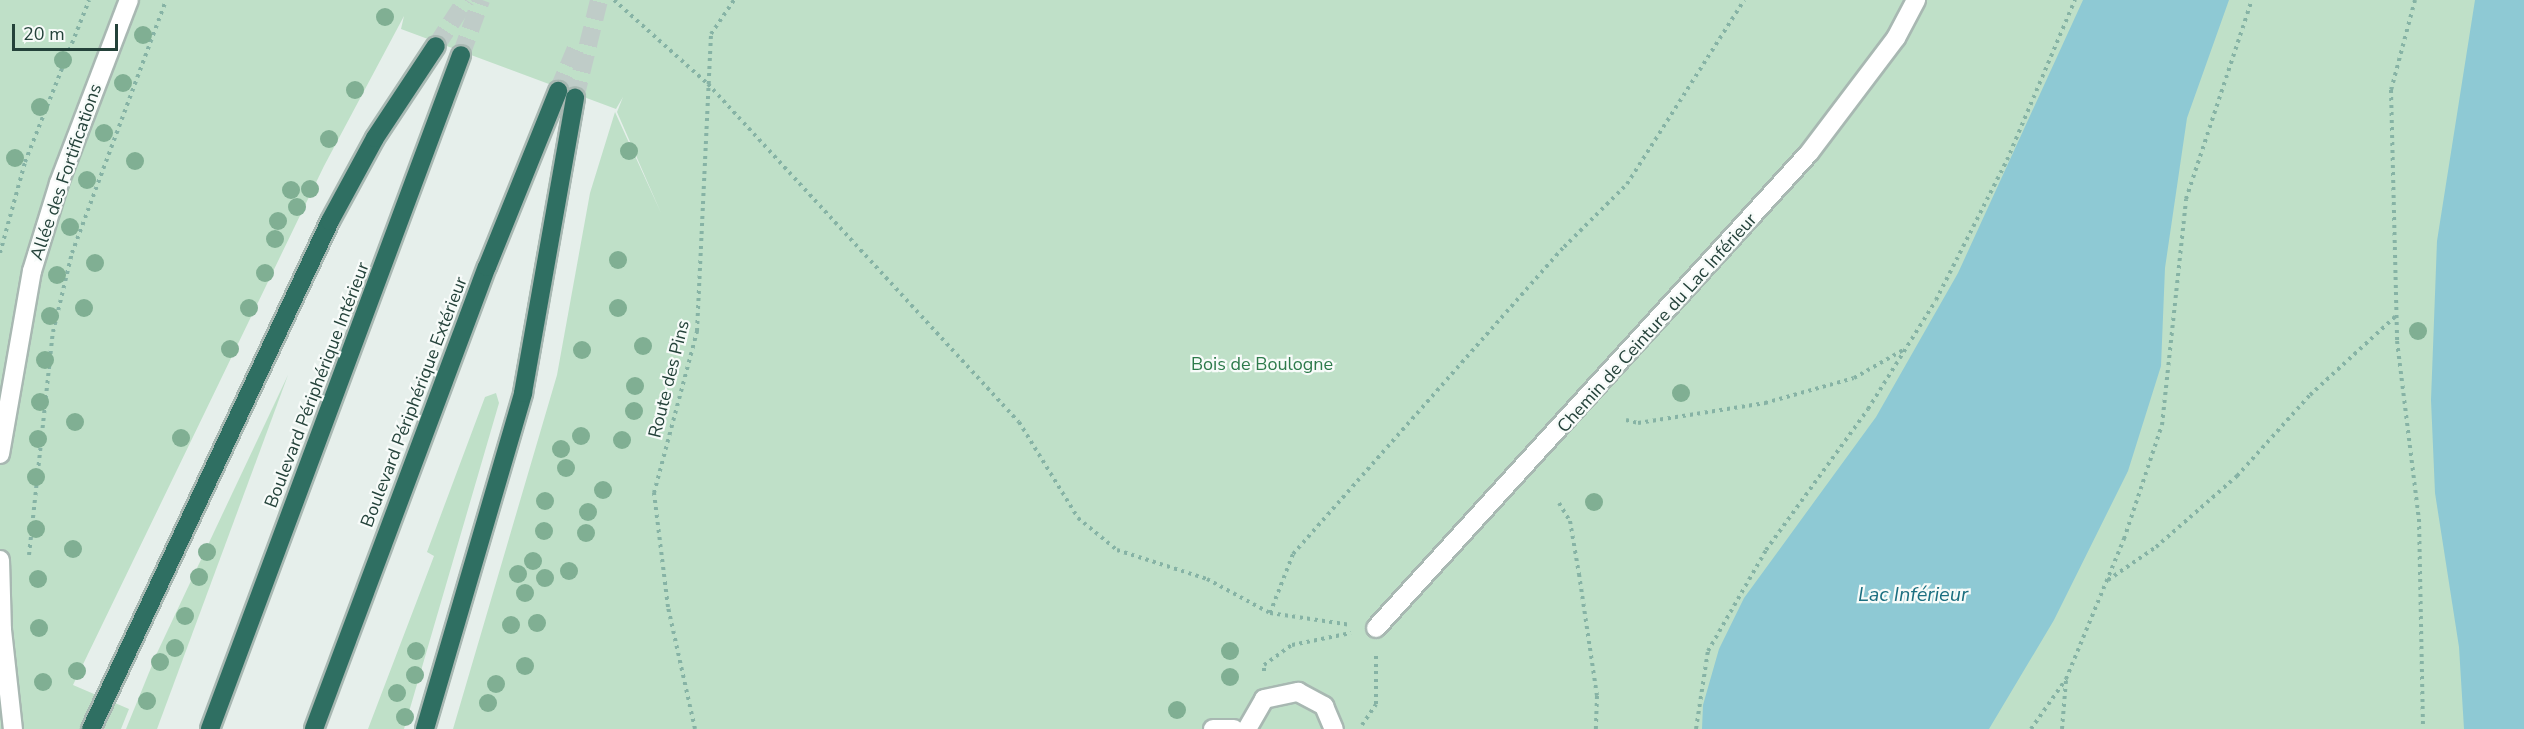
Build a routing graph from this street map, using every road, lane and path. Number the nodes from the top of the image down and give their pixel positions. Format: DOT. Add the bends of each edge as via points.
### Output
graph roads {
  1 [pos="89,0"];
  2 [pos="129,0"];
  3 [pos="166,0"];
  4 [pos="614,0"];
  5 [pos="734,0"];
  6 [pos="1744,0"];
  7 [pos="1916,0"];
  8 [pos="2075,0"];
  9 [pos="2252,0"];
  10 [pos="2415,0"];
  11 [pos="436,46"];
  12 [pos="461,55"];
  13 [pos="708,84"];
  14 [pos="0,253"];
  15 [pos="2396,316"];
  16 [pos="1906,348"];
  17 [pos="1626,420"];
  18 [pos="0,454"];
  19 [pos="1559,503"];
  20 [pos="0,560"];
  21 [pos="29,568"];
  22 [pos="2106,581"];
  23 [pos="1270,613"];
  24 [pos="1376,628"];
  25 [pos="2066,679"];
  26 [pos="1264,699"];
  27 [pos="13,729"];
  28 [pos="91,729"];
  29 [pos="210,729"];
  30 [pos="314,729"];
  31 [pos="425,729"];
  32 [pos="695,729"];
  33 [pos="1213,729"];
  34 [pos="1234,729"];
  35 [pos="1247,729"];
  36 [pos="1334,729"];
  37 [pos="1359,729"];
  38 [pos="1596,729"];
  39 [pos="1696,729"];
  40 [pos="2031,729"];
  41 [pos="2062,729"];
  42 [pos="2423,729"];
  1 -- 14 [label="path, Allée des Fortifications" via="25,162"];
  2 -- 18 [label="street, Allée des Fortifications" via="59,183 32,271"];
  3 -- 21 [label="path" via="72,253 55,320"];
  4 -- 13 [label="path"];
  5 -- 13 [label="path, Route des Pins" via="711,34"];
  6 -- 23 [label="path" via="1627,184 1564,247 1293,554"];
  7 -- 24 [label="street, Chemin de Ceinture du Lac Inférieur" via="1896,38 1809,153"];
  8 -- 16 [label="path" via="2007,160 1936,300"];
  9 -- 22 [label="path" via="2186,199 2162,425"];
  10 -- 15 [label="path" via="2391,90"];
  11 -- 28 [label="highway" via="375,138 330,221"];
  12 -- 29 [label="highway, Boulevard Périphérique Intérieur"];
  13 -- 23 [label="path" via="1019,422 1078,518 1117,550 1207,579"];
  13 -- 32 [label="path, Route des Pins" via="697,331 654,493 668,607"];
  15 -- 22 [label="path" via="2310,395 2237,476 2156,547"];
  15 -- 42 [label="path" via="2420,519"];
  16 -- 17 [label="path" via="1854,378 1765,403 1638,423"];
  16 -- 39 [label="path" via="1766,550 1708,651"];
  19 -- 38 [label="path" via="1570,521 1579,574 1597,696"];
  20 -- 27 [label="street" via="2,630"];
  22 -- 25 [label="path"];
  23 -- 24 [label="path"];
  24 -- 26 [label="path" via="1292,645 1264,665"];
  24 -- 37 [label="path" via="1376,704"];
  25 -- 40 [label="path"];
  25 -- 41 [label="path"];
  26 -- 35 [label="street"];
  26 -- 36 [label="street" via="1282,692 1308,694 1324,706"];
  30 -- 31 [label="highway, Boulevard Périphérique Extérieur" via="487,267 567,94 523,393"];
  33 -- 34 [label="street"];
}
